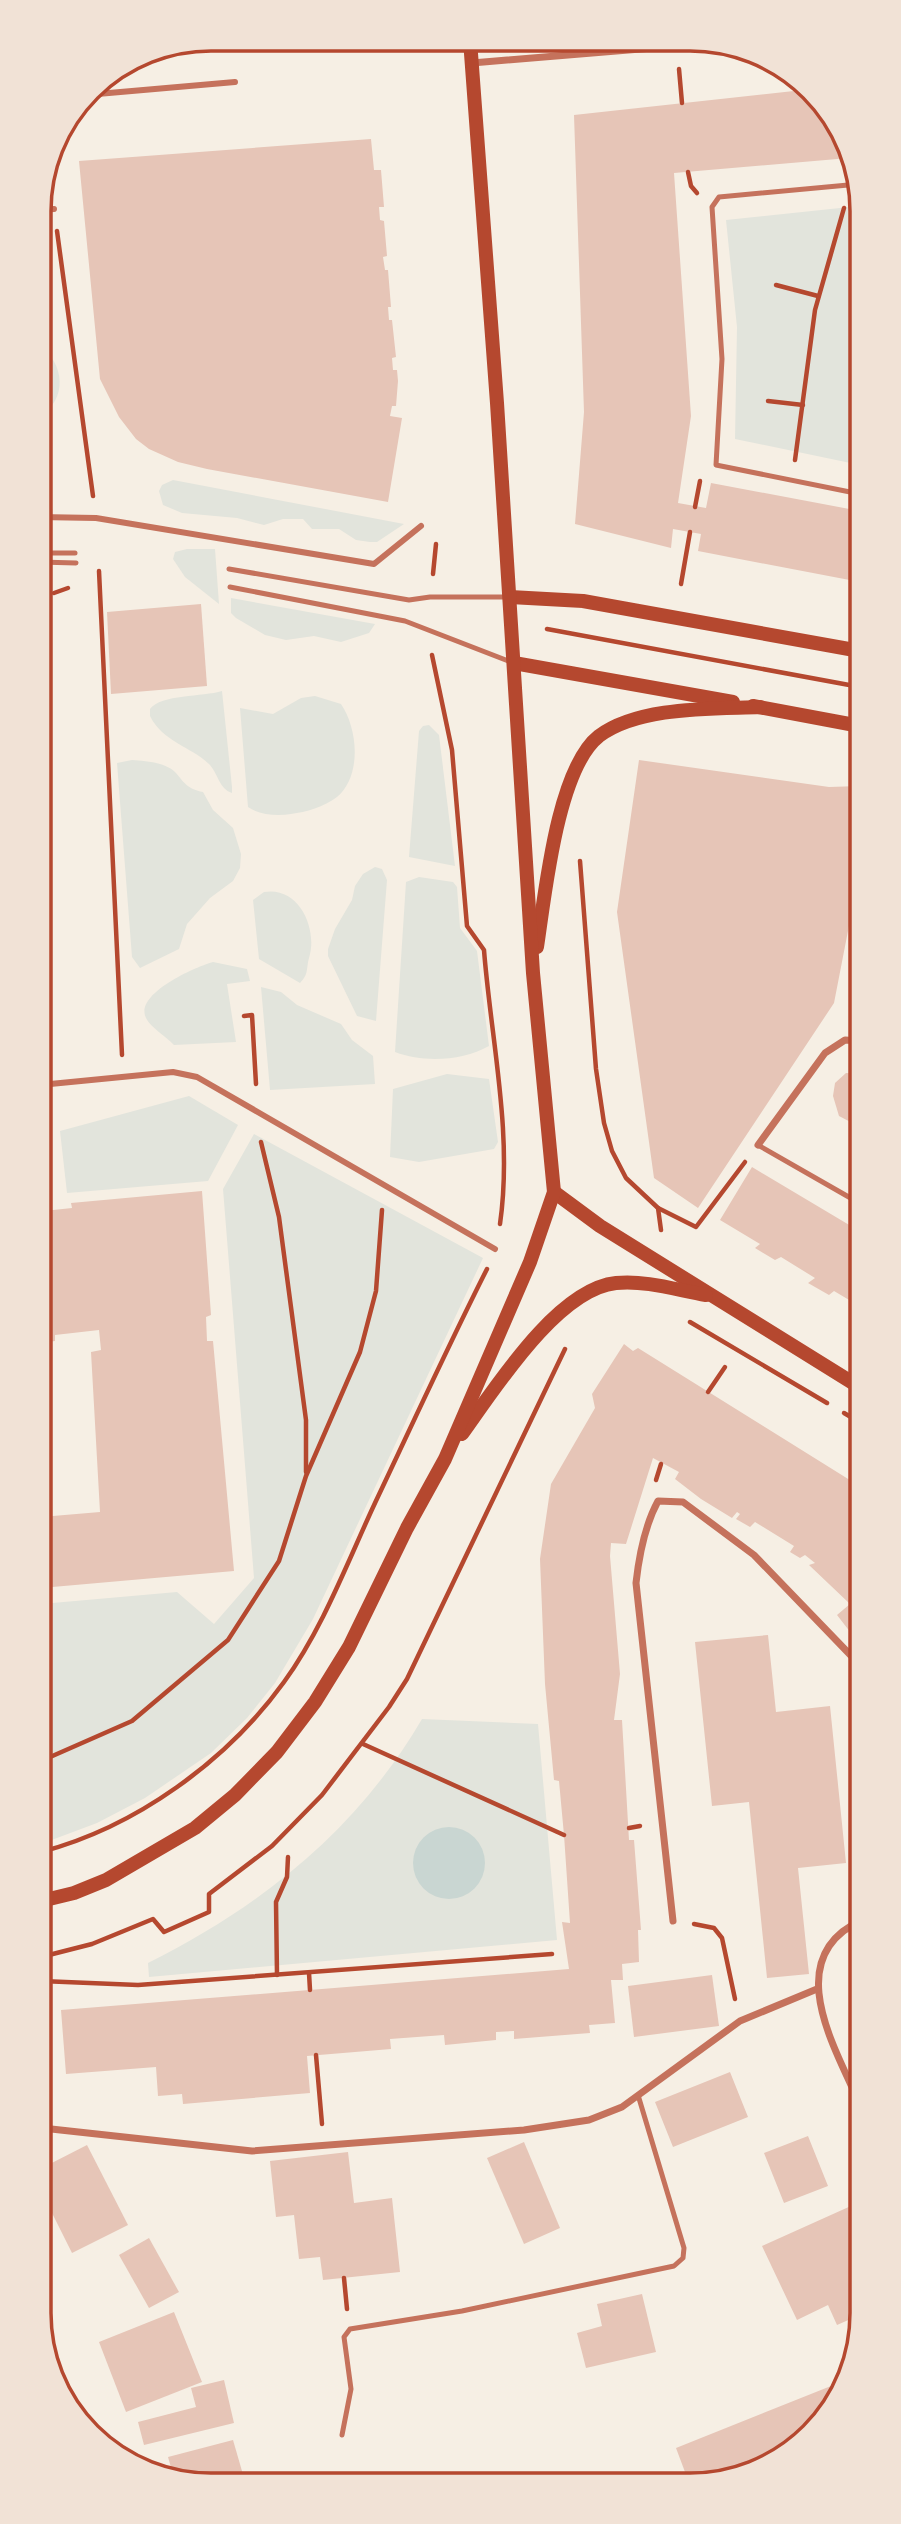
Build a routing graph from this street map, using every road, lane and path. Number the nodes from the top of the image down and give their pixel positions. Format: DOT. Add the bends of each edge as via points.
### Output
graph roads {
  1 [pos="471,51"];
  2 [pos="616,51"];
  3 [pos="677,51"];
  4 [pos="472,63"];
  5 [pos="235,82"];
  6 [pos="102,94"];
  7 [pos="682,103"];
  8 [pos="848,185"];
  9 [pos="52,194"];
  10 [pos="844,208"];
  11 [pos="51,209"];
  12 [pos="54,209"];
  13 [pos="776,285"];
  14 [pos="818,296"];
  15 [pos="768,401"];
  16 [pos="803,405"];
  17 [pos="797,452"];
  18 [pos="850,492"];
  19 [pos="51,517"];
  20 [pos="96,518"];
  21 [pos="421,526"];
  22 [pos="690,532"];
  23 [pos="51,553"];
  24 [pos="75,553"];
  25 [pos="51,562"];
  26 [pos="76,563"];
  27 [pos="229,569"];
  28 [pos="681,584"];
  29 [pos="230,587"];
  30 [pos="510,597"];
  31 [pos="512,622"];
  32 [pos="850,649"];
  33 [pos="514,663"];
  34 [pos="850,685"];
  35 [pos="439,689"];
  36 [pos="760,707"];
  37 [pos="850,724"];
  38 [pos="580,854"];
  39 [pos="533,973"];
  40 [pos="244,1016"];
  41 [pos="850,1040"];
  42 [pos="123,1077"];
  43 [pos="51,1084"];
  44 [pos="258,1112"];
  45 [pos="758,1145"];
  46 [pos="383,1184"];
  47 [pos="554,1192"];
  48 [pos="850,1198"];
  49 [pos="659,1208"];
  50 [pos="495,1249"];
  51 [pos="664,1266"];
  52 [pos="715,1297"];
  53 [pos="683,1318"];
  54 [pos="570,1339"];
  55 [pos="725,1367"];
  56 [pos="850,1381"];
  57 [pos="708,1392"];
  58 [pos="850,1417"];
  59 [pos="445,1459"];
  60 [pos="306,1476"];
  61 [pos="850,1655"];
  62 [pos="363,1744"];
  63 [pos="51,1757"];
  64 [pos="564,1835"];
  65 [pos="51,1848"];
  66 [pos="288,1857"];
  67 [pos="51,1899"];
  68 [pos="673,1921"];
  69 [pos="850,1927"];
  70 [pos="51,1954"];
  71 [pos="552,1954"];
  72 [pos="309,1973"];
  73 [pos="277,1975"];
  74 [pos="51,1981"];
  75 [pos="817,1989"];
  76 [pos="310,1990"];
  77 [pos="740,2021"];
  78 [pos="316,2056"];
  79 [pos="850,2081"];
  80 [pos="638,2095"];
  81 [pos="51,2129"];
  82 [pos="323,2146"];
  83 [pos="342,2435"];
  1 -- 4 [label="main road"];
  2 -- 4 [label="street"];
  3 -- 7 [label="path"];
  4 -- 30 [label="main road"];
  5 -- 6 [label="street"];
  8 -- 18 [label="lane" via="719,197 712,207 722,359 716,465"];
  9 -- 12 [label="path"];
  10 -- 14 [label="path"];
  11 -- 12 [label="street"];
  12 -- 20 [label="path"];
  13 -- 14 [label="path"];
  14 -- 16 [label="path"];
  15 -- 16 [label="path"];
  16 -- 17 [label="path"];
  19 -- 20 [label="street"];
  20 -- 21 [label="street" via="374,564"];
  20 -- 42 [label="path"];
  22 -- 28 [label="path"];
  23 -- 24 [label="lane"];
  25 -- 26 [label="lane"];
  27 -- 30 [label="lane" via="409,600"];
  29 -- 33 [label="lane" via="405,621"];
  30 -- 31 [label="main road"];
  30 -- 32 [label="main road" via="583,601"];
  31 -- 33 [label="main road"];
  31 -- 34 [label="path"];
  33 -- 36 [label="main road"];
  33 -- 39 [label="main road"];
  35 -- 50 [label="path" via="452,750 467,926 484,950 496,1065 506,1180"];
  36 -- 37 [label="main road"];
  36 -- 39 [label="main road" via="676,710 638,720 600,736 580,756 562,809"];
  38 -- 49 [label="path" via="604,1123 625,1178"];
  39 -- 47 [label="main road"];
  40 -- 44 [label="path" via="251,1016"];
  41 -- 45 [label="street" via="825,1053"];
  42 -- 43 [label="street"];
  42 -- 44 [label="street" via="173,1072 197,1077"];
  44 -- 46 [label="street"];
  44 -- 60 [label="path" via="262,1158 279,1217 305,1406"];
  45 -- 48 [label="lane"];
  45 -- 49 [label="path" via="696,1227"];
  46 -- 50 [label="street"];
  46 -- 60 [label="path" via="376,1291 360,1352"];
  47 -- 51 [label="main road"];
  47 -- 59 [label="main road" via="530,1262"];
  49 -- 51 [label="path"];
  50 -- 65 [label="path" via="329,1607 285,1681 244,1729 192,1776 119,1821"];
  51 -- 52 [label="main road"];
  52 -- 56 [label="main road"];
  52 -- 59 [label="main road" via="631,1282 612,1283 588,1293 542,1330"];
  53 -- 58 [label="path"];
  54 -- 62 [label="path" via="407,1679"];
  55 -- 57 [label="path"];
  59 -- 67 [label="main road" via="349,1647 277,1752 235,1795 173,1842 106,1880"];
  60 -- 63 [label="path" via="279,1561 228,1640 132,1721"];
  61 -- 68 [label="street" via="754,1555 683,1502 659,1501 636,1583"];
  62 -- 64 [label="path"];
  62 -- 70 [label="path" via="272,1846 209,1894 209,1912 163,1932 153,1919 92,1944"];
  66 -- 73 [label="path" via="288,1877 276,1902"];
  68 -- 77 [label="path" via="714,1928 722,1938"];
  69 -- 75 [label="street" via="827,1948"];
  71 -- 72 [label="path"];
  72 -- 73 [label="path"];
  72 -- 76 [label="path"];
  73 -- 74 [label="path" via="138,1985"];
  75 -- 77 [label="street"];
  75 -- 79 [label="street" via="821,2013"];
  77 -- 80 [label="street"];
  78 -- 82 [label="path"];
  80 -- 82 [label="street" via="589,2120 524,2130"];
  80 -- 83 [label="lane" via="684,2248 683,2258 674,2266 350,2329 344,2337 351,2389"];
  81 -- 82 [label="street" via="213,2149"];
}
